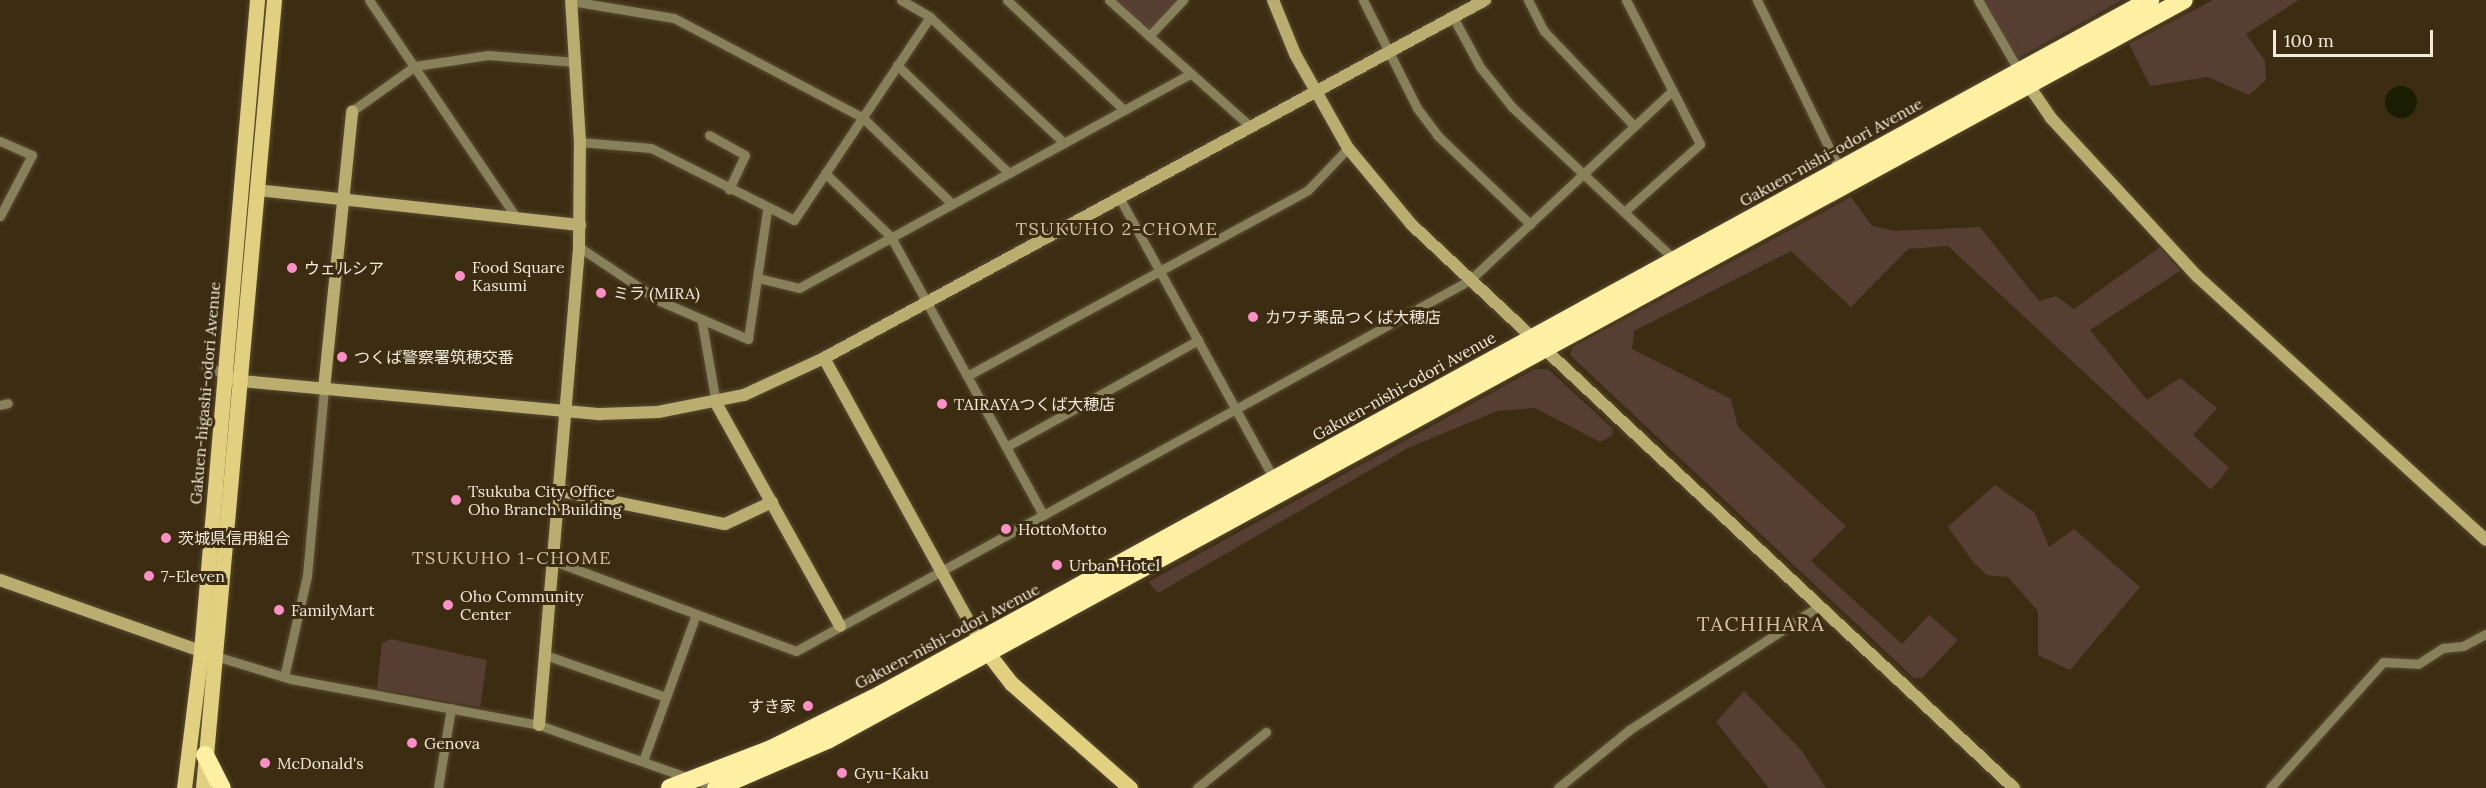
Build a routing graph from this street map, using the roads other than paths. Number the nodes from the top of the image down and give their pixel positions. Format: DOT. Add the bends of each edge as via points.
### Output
graph roads {
  1 [pos="257,0"];
  2 [pos="274,0"];
  3 [pos="369,0"];
  4 [pos="571,0"];
  5 [pos="901,0"];
  6 [pos="1007,0"];
  7 [pos="1109,0"];
  8 [pos="1183,0"];
  9 [pos="1273,0"];
  10 [pos="1363,0"];
  11 [pos="1485,0"];
  12 [pos="1528,0"];
  13 [pos="1626,0"];
  14 [pos="1757,0"];
  15 [pos="1978,0"];
  16 [pos="2150,0"];
  17 [pos="2184,0"];
  18 [pos="930,17"];
  19 [pos="1453,17"];
  20 [pos="1149,36"];
  21 [pos="1387,51"];
  22 [pos="576,62"];
  23 [pos="897,65"];
  24 [pos="415,66"];
  25 [pos="1191,73"];
  26 [pos="2024,78"];
  27 [pos="1314,90"];
  28 [pos="1671,92"];
  29 [pos="1124,110"];
  30 [pos="352,111"];
  31 [pos="862,117"];
  32 [pos="1250,125"];
  33 [pos="1634,126"];
  34 [pos="709,135"];
  35 [pos="0,141"];
  36 [pos="580,142"];
  37 [pos="1064,143"];
  38 [pos="1348,148"];
  39 [pos="825,173"];
  40 [pos="1009,173"];
  41 [pos="1583,174"];
  42 [pos="1843,177"];
  43 [pos="257,190"];
  44 [pos="729,190"];
  45 [pos="1119,197"];
  46 [pos="342,198"];
  47 [pos="952,204"];
  48 [pos="767,211"];
  49 [pos="1624,212"];
  50 [pos="513,213"];
  51 [pos="0,216"];
  52 [pos="1530,224"];
  53 [pos="580,225"];
  54 [pos="891,237"];
  55 [pos="579,247"];
  56 [pos="1675,260"];
  57 [pos="1160,271"];
  58 [pos="758,278"];
  59 [pos="1470,280"];
  60 [pos="927,302"];
  61 [pos="702,323"];
  62 [pos="1198,340"];
  63 [pos="1538,344"];
  64 [pos="824,358"];
  65 [pos="205,365"];
  66 [pos="225,375"];
  67 [pos="967,376"];
  68 [pos="241,381"];
  69 [pos="324,389"];
  70 [pos="716,403"];
  71 [pos="1236,409"];
  72 [pos="568,411"];
  73 [pos="1006,447"];
  74 [pos="1275,479"];
  75 [pos="561,491"];
  76 [pos="772,502"];
  77 [pos="1043,515"];
  78 [pos="2486,540"];
  79 [pos="554,561"];
  80 [pos="941,571"];
  81 [pos="0,579"];
  82 [pos="1819,606"];
  83 [pos="696,614"];
  84 [pos="840,626"];
  85 [pos="2486,634"];
  86 [pos="983,647"];
  87 [pos="201,651"];
  88 [pos="544,656"];
  89 [pos="217,657"];
  90 [pos="284,677"];
  91 [pos="666,697"];
  92 [pos="451,708"];
  93 [pos="539,726"];
  94 [pos="1266,732"];
  95 [pos="205,755"];
  96 [pos="644,758"];
  97 [pos="697,779"];
  98 [pos="184,788"];
  99 [pos="203,788"];
  100 [pos="222,788"];
  101 [pos="438,788"];
  102 [pos="670,788"];
  103 [pos="717,788"];
  104 [pos="1130,788"];
  105 [pos="1197,788"];
  106 [pos="1558,788"];
  107 [pos="2014,788"];
  108 [pos="2270,788"];
  1 -- 66 [label="main road, Gakuen-higashi-odori Avenue"];
  2 -- 43 [label="main road"];
  3 -- 24 [label="street"];
  4 -- 22 [label="street"];
  4 -- 31 [label="street" via="674,18"];
  5 -- 18 [label="street"];
  6 -- 29 [label="street"];
  7 -- 20 [label="street"];
  8 -- 20 [label="street"];
  9 -- 27 [label="street"];
  10 -- 21 [label="street"];
  11 -- 19 [label="street"];
  12 -- 33 [label="street" via="1544,31"];
  13 -- 28 [label="street"];
  14 -- 42 [label="street"];
  15 -- 26 [label="street"];
  16 -- 26 [label="highway, Gakuen-nishi-odori Avenue"];
  17 -- 26 [label="highway, Gakuen-nishi-odori Avenue"];
  18 -- 23 [label="street"];
  18 -- 37 [label="street"];
  19 -- 21 [label="street"];
  19 -- 41 [label="street" via="1480,67 1512,107"];
  20 -- 25 [label="street"];
  21 -- 27 [label="street"];
  21 -- 52 [label="street" via="1437,135"];
  22 -- 24 [label="street" via="488,55"];
  22 -- 36 [label="street"];
  23 -- 31 [label="street"];
  23 -- 40 [label="street"];
  24 -- 30 [label="street"];
  24 -- 50 [label="street"];
  25 -- 29 [label="street"];
  25 -- 32 [label="street"];
  26 -- 42 [label="highway, Gakuen-nishi-odori Avenue"];
  26 -- 78 [label="street" via="2051,118 2197,276"];
  27 -- 32 [label="street"];
  27 -- 38 [label="street"];
  28 -- 33 [label="street"];
  28 -- 49 [label="street" via="1700,144"];
  29 -- 37 [label="street"];
  30 -- 46 [label="street"];
  31 -- 39 [label="street"];
  31 -- 47 [label="street"];
  32 -- 45 [label="street"];
  33 -- 41 [label="street"];
  34 -- 44 [label="street" via="745,155"];
  35 -- 51 [label="street" via="32,155"];
  36 -- 44 [label="street" via="651,148"];
  36 -- 53 [label="street"];
  37 -- 40 [label="street"];
  38 -- 57 [label="street" via="1308,190"];
  38 -- 59 [label="street" via="1407,220"];
  39 -- 48 [label="street" via="794,220"];
  39 -- 54 [label="street"];
  40 -- 47 [label="street"];
  41 -- 49 [label="street"];
  41 -- 52 [label="street"];
  42 -- 56 [label="highway, Gakuen-nishi-odori Avenue"];
  42 -- 63 [label="highway, Gakuen-nishi-odori Avenue"];
  43 -- 46 [label="street"];
  43 -- 68 [label="main road"];
  44 -- 48 [label="street"];
  45 -- 57 [label="street"];
  45 -- 60 [label="street"];
  46 -- 50 [label="street"];
  46 -- 69 [label="street"];
  47 -- 54 [label="street"];
  48 -- 58 [label="street"];
  49 -- 56 [label="street"];
  50 -- 53 [label="street"];
  52 -- 59 [label="street"];
  53 -- 55 [label="street"];
  54 -- 58 [label="street" via="800,288"];
  54 -- 60 [label="street"];
  55 -- 61 [label="street"];
  55 -- 72 [label="street"];
  56 -- 63 [label="highway, Gakuen-nishi-odori Avenue"];
  57 -- 62 [label="street"];
  57 -- 67 [label="street"];
  58 -- 61 [label="street" via="748,339"];
  59 -- 63 [label="street"];
  59 -- 71 [label="street"];
  60 -- 64 [label="street"];
  60 -- 67 [label="street"];
  61 -- 70 [label="street"];
  62 -- 71 [label="street"];
  62 -- 73 [label="street"];
  63 -- 74 [label="highway, Gakuen-nishi-odori Avenue"];
  63 -- 82 [label="street"];
  63 -- 86 [label="highway, Gakuen-nishi-odori Avenue"];
  64 -- 70 [label="street"];
  64 -- 80 [label="street"];
  65 -- 66 [label="street"];
  66 -- 68 [label="street"];
  66 -- 87 [label="main road, Gakuen-higashi-odori Avenue"];
  67 -- 73 [label="street"];
  68 -- 69 [label="street"];
  68 -- 89 [label="main road"];
  69 -- 72 [label="street"];
  69 -- 90 [label="street" via="307,576"];
  70 -- 72 [label="street" via="628,415"];
  70 -- 76 [label="street"];
  71 -- 74 [label="street"];
  71 -- 77 [label="street"];
  72 -- 75 [label="street"];
  73 -- 77 [label="street"];
  74 -- 86 [label="highway, Gakuen-nishi-odori Avenue"];
  75 -- 76 [label="street" via="725,524"];
  75 -- 79 [label="street"];
  76 -- 84 [label="street"];
  77 -- 80 [label="street"];
  79 -- 83 [label="street"];
  79 -- 88 [label="street"];
  80 -- 84 [label="street"];
  80 -- 86 [label="street"];
  81 -- 87 [label="street"];
  82 -- 106 [label="street" via="1629,730"];
  82 -- 107 [label="street"];
  83 -- 84 [label="street" via="796,651"];
  83 -- 91 [label="street"];
  85 -- 108 [label="street" via="2463,646 2443,648 2418,664 2383,662"];
  86 -- 97 [label="highway, Gakuen-nishi-odori Avenue" via="818,728"];
  86 -- 103 [label="highway, Gakuen-nishi-odori Avenue" via="829,740"];
  86 -- 104 [label="main road" via="1011,683"];
  87 -- 89 [label="street"];
  87 -- 98 [label="main road, Gakuen-higashi-odori Avenue"];
  88 -- 91 [label="street"];
  88 -- 93 [label="street"];
  89 -- 90 [label="street"];
  89 -- 95 [label="main road"];
  90 -- 92 [label="street"];
  91 -- 96 [label="street"];
  92 -- 93 [label="street"];
  92 -- 101 [label="street"];
  93 -- 96 [label="street"];
  94 -- 105 [label="street"];
  95 -- 99 [label="main road"];
  95 -- 100 [label="highway"];
  96 -- 97 [label="street"];
  97 -- 102 [label="highway, Gakuen-nishi-odori Avenue"];
  97 -- 103 [label="street"];
}
